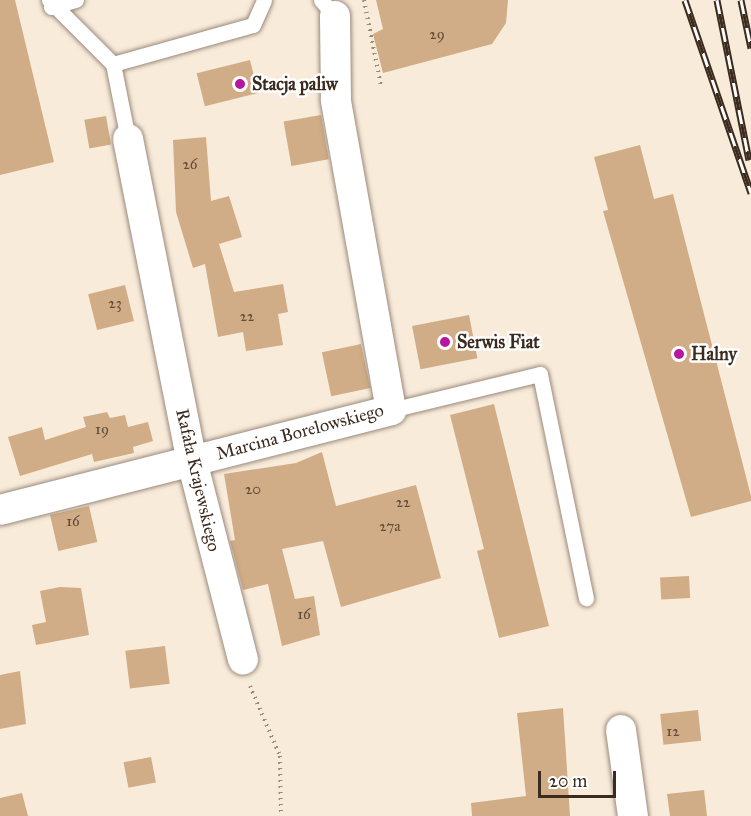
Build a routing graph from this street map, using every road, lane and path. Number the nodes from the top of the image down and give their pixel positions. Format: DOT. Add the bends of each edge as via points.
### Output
graph roads {
  1 [pos="76,0"];
  2 [pos="264,0"];
  3 [pos="364,0"];
  4 [pos="50,4"];
  5 [pos="332,6"];
  6 [pos="113,64"];
  7 [pos="381,86"];
  8 [pos="128,139"];
  9 [pos="391,410"];
  10 [pos="192,461"];
  11 [pos="0,510"];
  12 [pos="586,598"];
  13 [pos="243,660"];
  14 [pos="621,730"];
  15 [pos="280,816"];
  16 [pos="633,816"];
  1 -- 4 [label="lane"];
  2 -- 6 [label="lane" via="253,25"];
  3 -- 7 [label="path"];
  4 -- 6 [label="lane"];
  5 -- 9 [label="street, Marcina Borelowskiego" via="336,100"];
  6 -- 8 [label="lane"];
  8 -- 10 [label="street, Rafała Krajewskiego"];
  9 -- 10 [label="street, Marcina Borelowskiego"];
  9 -- 12 [label="lane" via="540,374"];
  10 -- 11 [label="street, Marcina Borelowskiego"];
  10 -- 13 [label="street, Rafała Krajewskiego"];
  13 -- 15 [label="path" via="280,756"];
  14 -- 16 [label="street"];
}
